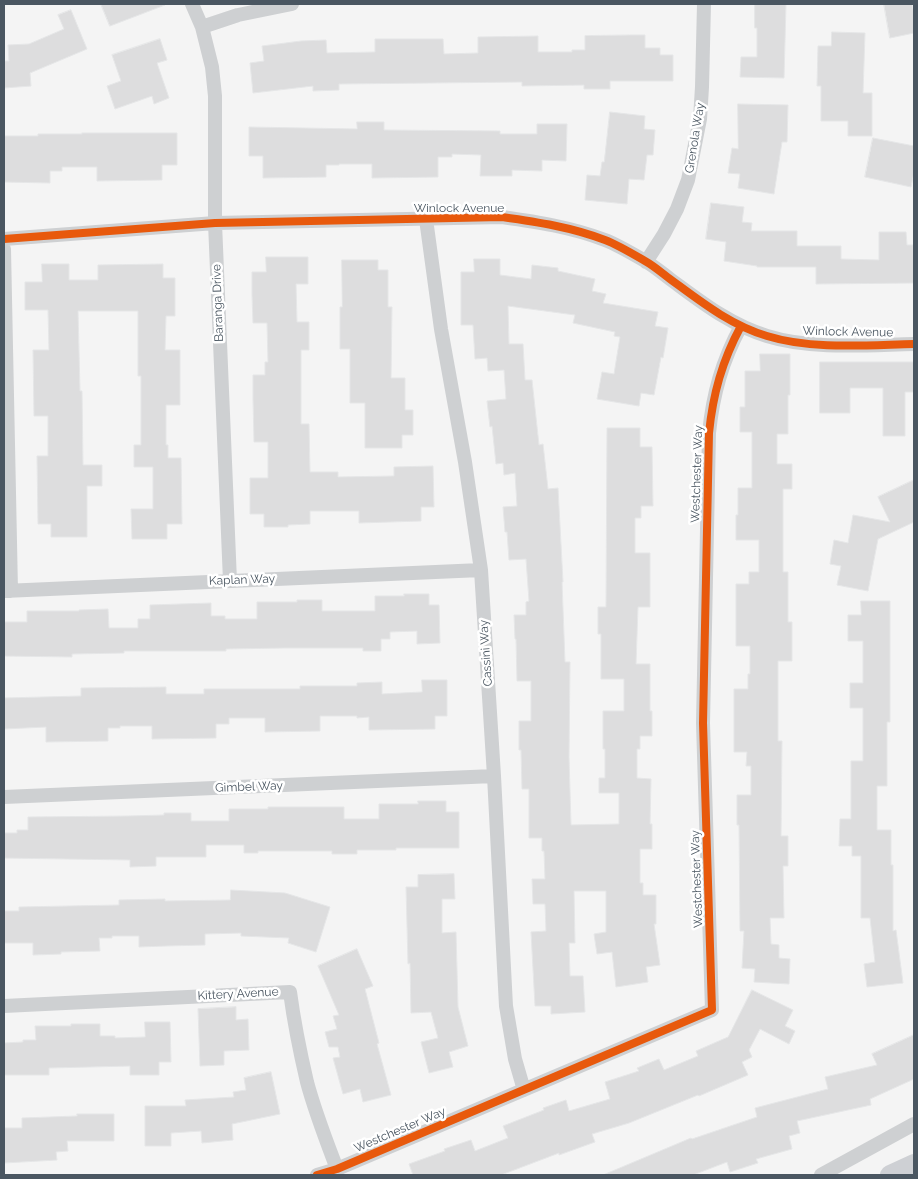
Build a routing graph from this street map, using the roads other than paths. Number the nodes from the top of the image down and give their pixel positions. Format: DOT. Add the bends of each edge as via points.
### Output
graph roads {
  1 [pos="192,4"];
  2 [pos="292,4"];
  3 [pos="704,4"];
  4 [pos="202,27"];
  5 [pos="426,219"];
  6 [pos="215,223"];
  7 [pos="4,239"];
  8 [pos="4,249"];
  9 [pos="646,262"];
  10 [pos="741,326"];
  11 [pos="914,344"];
  12 [pos="481,570"];
  13 [pos="230,581"];
  14 [pos="8,591"];
  15 [pos="494,776"];
  16 [pos="4,797"];
  17 [pos="4,1006"];
  18 [pos="524,1090"];
  19 [pos="914,1124"];
  20 [pos="914,1164"];
  21 [pos="337,1169"];
  22 [pos="317,1175"];
  23 [pos="821,1175"];
  24 [pos="890,1175"];
  1 -- 4 [label="street, Baranga Drive"];
  2 -- 4 [label="street" via="238,15"];
  3 -- 9 [label="street, Grenola Way" via="700,119 688,180 677,209"];
  4 -- 6 [label="street, Baranga Drive" via="215,96"];
  5 -- 6 [label="street, Winlock Avenue"];
  5 -- 9 [label="street, Winlock Avenue" via="502,218 574,229 607,240"];
  5 -- 12 [label="street, Cassini Way"];
  6 -- 7 [label="street, Winlock Avenue"];
  6 -- 13 [label="street, Baranga Drive"];
  8 -- 14 [label="street"];
  9 -- 10 [label="street, Winlock Avenue"];
  10 -- 11 [label="street, Winlock Avenue" via="795,343"];
  10 -- 18 [label="street, Westchester Way" via="717,382 709,433 703,724 712,1010"];
  12 -- 13 [label="street, Kaplan Way"];
  12 -- 15 [label="street, Cassini Way"];
  13 -- 14 [label="street, Kaplan Way"];
  15 -- 16 [label="street, Gimbel Way"];
  15 -- 18 [label="street, Cassini Way" via="506,1006"];
  17 -- 21 [label="street, Kittery Avenue" via="290,992 308,1084"];
  18 -- 21 [label="street, Westchester Way"];
  19 -- 23 [label="street"];
  20 -- 24 [label="main road"];
  21 -- 22 [label="street, Westchester Way"];
}
